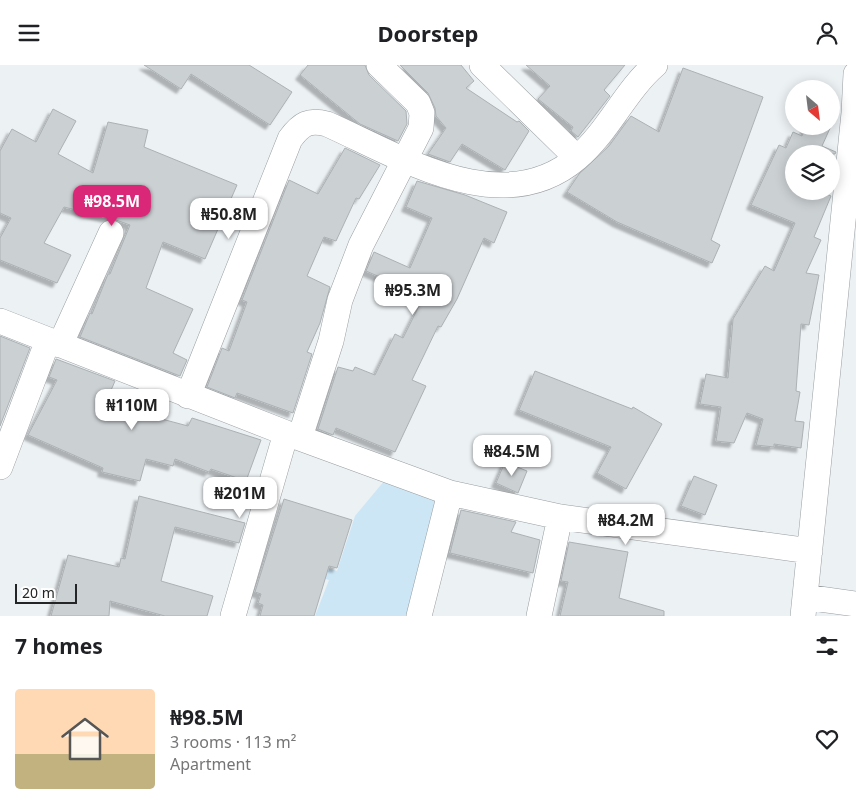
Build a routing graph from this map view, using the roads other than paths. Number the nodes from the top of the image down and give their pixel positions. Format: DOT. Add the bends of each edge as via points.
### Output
graph roads {
  1 [pos="379,65"];
  2 [pos="482,65"];
  3 [pos="655,65"];
  4 [pos="856,74"];
  5 [pos="577,158"];
  6 [pos="406,160"];
  7 [pos="111,233"];
  8 [pos="0,321"];
  9 [pos="54,342"];
  10 [pos="188,396"];
  11 [pos="293,435"];
  12 [pos="0,467"];
  13 [pos="450,493"];
  14 [pos="560,517"];
  15 [pos="810,551"];
  16 [pos="856,603"];
  17 [pos="804,607"];
  18 [pos="233,616"];
  19 [pos="419,616"];
  20 [pos="539,616"];
  1 -- 6 [label="street" via="418,103 422,113 421,128"];
  2 -- 5 [label="street"];
  3 -- 5 [label="street"];
  4 -- 15 [label="street"];
  5 -- 6 [label="street" via="534,182 498,185 461,181"];
  6 -- 10 [label="street" via="327,124 316,121 300,125 290,139"];
  6 -- 11 [label="street" via="357,254 340,300 331,341"];
  7 -- 9 [label="street"];
  8 -- 9 [label="street"];
  9 -- 10 [label="street"];
  9 -- 12 [label="street"];
  10 -- 11 [label="street"];
  11 -- 13 [label="street"];
  11 -- 18 [label="street"];
  13 -- 14 [label="street"];
  13 -- 19 [label="street"];
  14 -- 15 [label="street"];
  14 -- 20 [label="street"];
  15 -- 17 [label="street"];
  16 -- 17 [label="street"];
}
